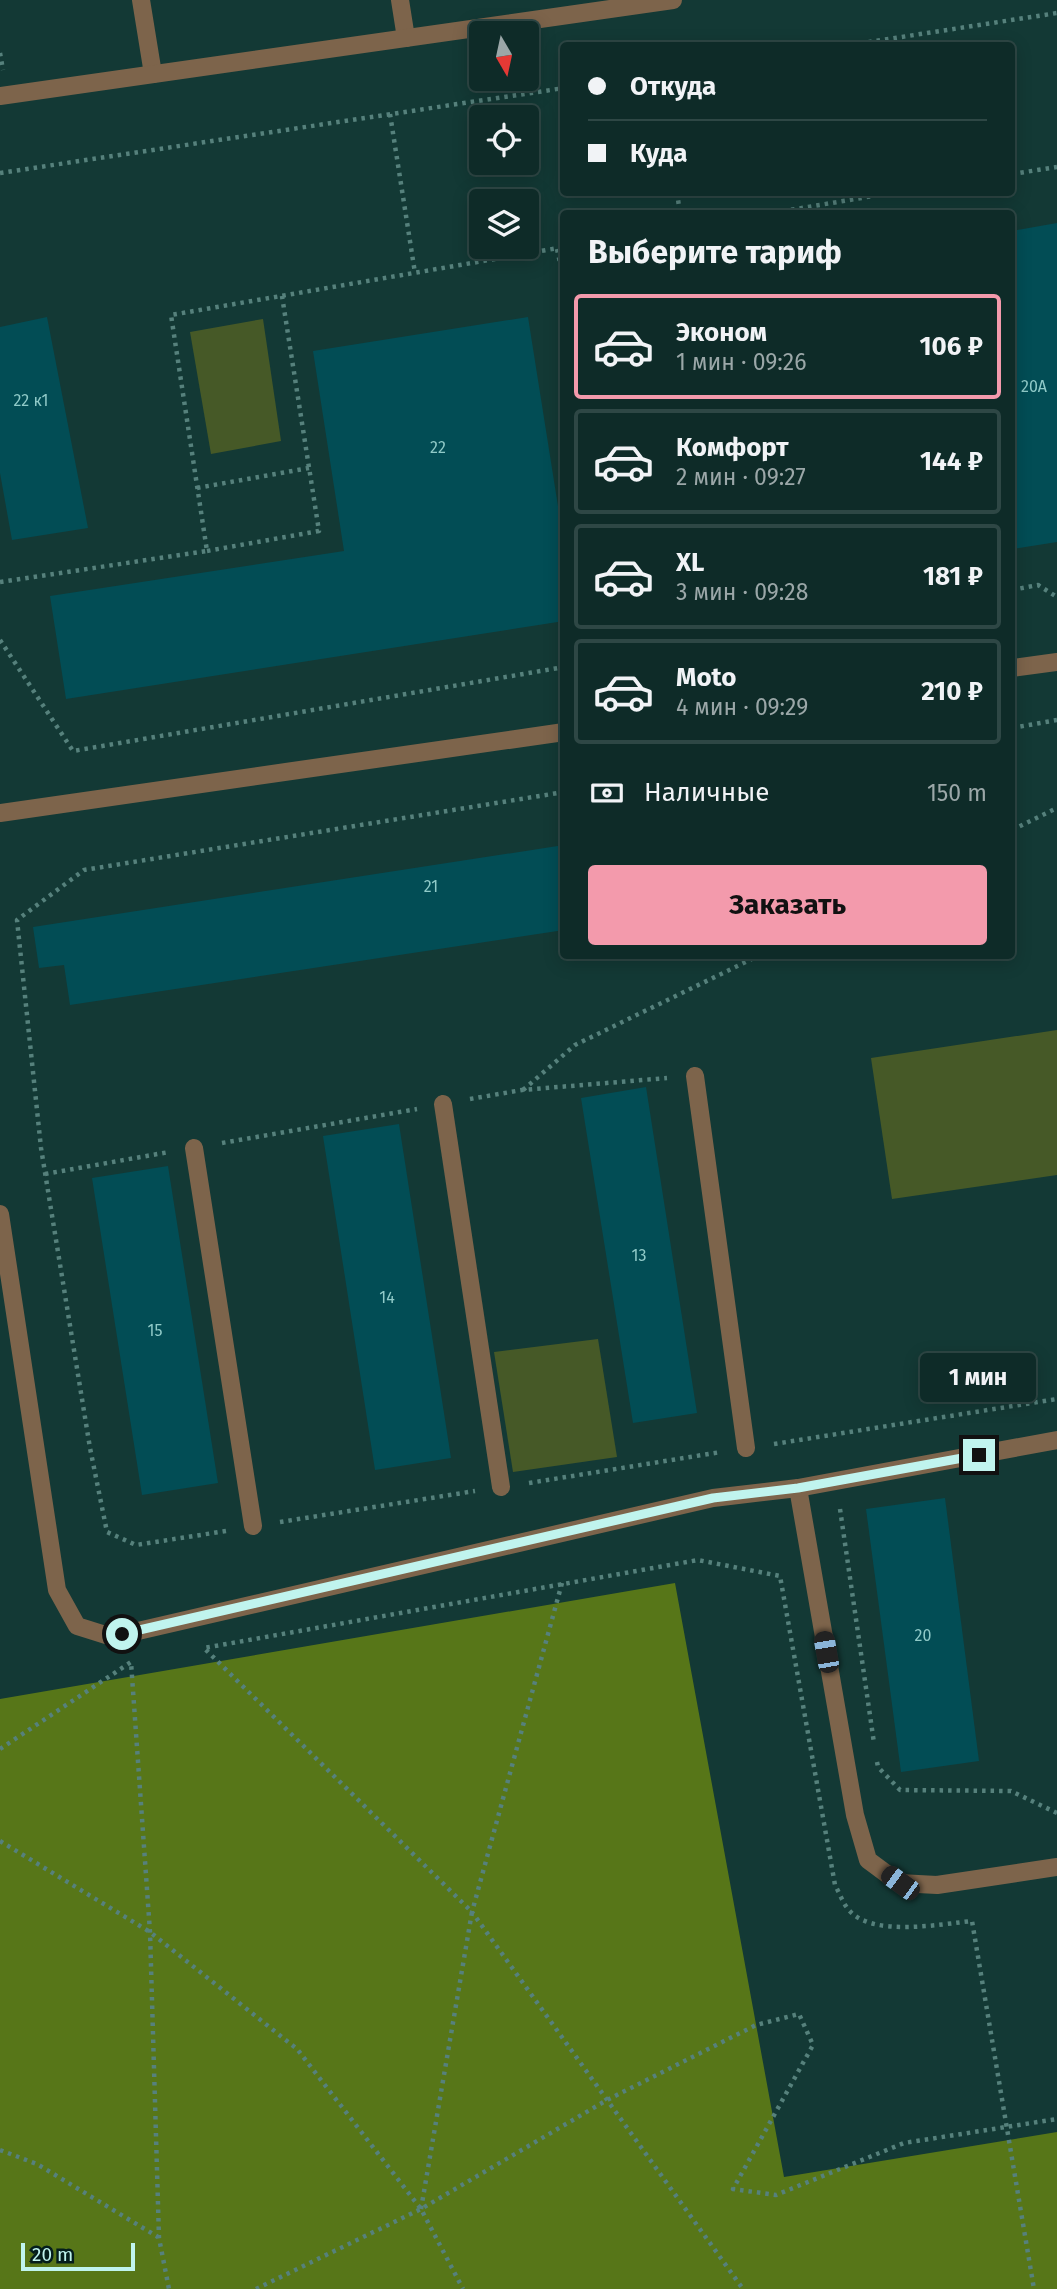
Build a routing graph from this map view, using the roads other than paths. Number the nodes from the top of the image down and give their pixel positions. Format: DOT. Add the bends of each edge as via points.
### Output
graph roads {
  1 [pos="141,0"];
  2 [pos="400,0"];
  3 [pos="662,1"];
  4 [pos="405,38"];
  5 [pos="153,74"];
  6 [pos="0,96"];
  7 [pos="1057,662"];
  8 [pos="1015,668"];
  9 [pos="560,733"];
  10 [pos="0,813"];
  11 [pos="695,1076"];
  12 [pos="443,1104"];
  13 [pos="194,1148"];
  14 [pos="0,1214"];
  15 [pos="1057,1440"];
  16 [pos="746,1448"];
  17 [pos="501,1487"];
  18 [pos="798,1488"];
  19 [pos="253,1526"];
  20 [pos="1057,1867"];
  1 -- 5 [label="street"];
  2 -- 4 [label="street"];
  3 -- 4 [label="street"];
  4 -- 5 [label="street"];
  5 -- 6 [label="street"];
  7 -- 8 [label="street"];
  9 -- 10 [label="street"];
  11 -- 16 [label="street"];
  12 -- 17 [label="street"];
  13 -- 19 [label="street"];
  14 -- 18 [label="street" via="57,1590 77,1626 112,1637 713,1498"];
  15 -- 18 [label="street"];
  18 -- 20 [label="street" via="855,1815 868,1860 900,1883 937,1885"];
}
